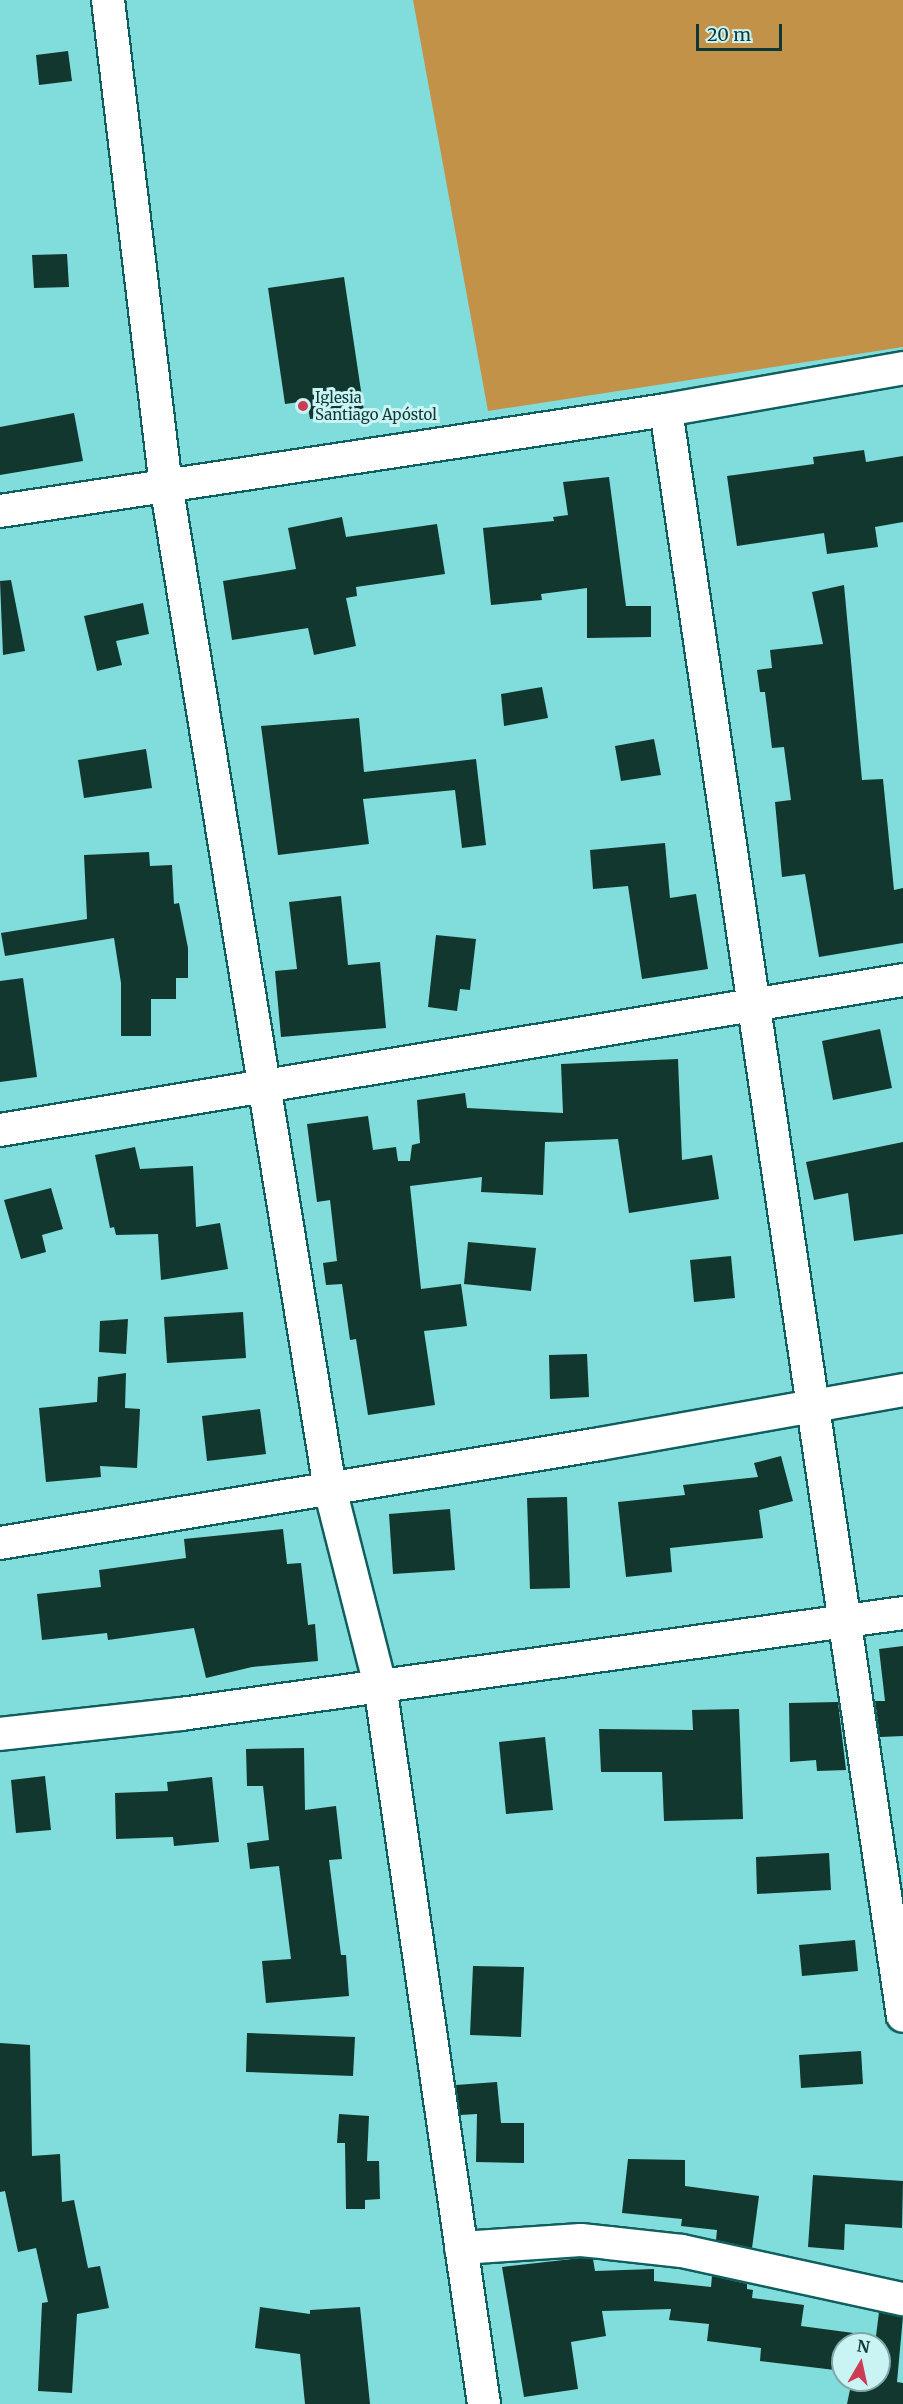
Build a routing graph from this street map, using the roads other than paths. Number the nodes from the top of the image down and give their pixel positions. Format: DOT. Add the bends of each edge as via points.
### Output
graph roads {
  1 [pos="108,0"];
  2 [pos="903,368"];
  3 [pos="666,410"];
  4 [pos="166,484"];
  5 [pos="0,511"];
  6 [pos="903,980"];
  7 [pos="757,1004"];
  8 [pos="266,1086"];
  9 [pos="0,1130"];
  10 [pos="903,1390"];
  11 [pos="816,1405"];
  12 [pos="330,1489"];
  13 [pos="0,1543"];
  14 [pos="903,1613"];
  15 [pos="847,1621"];
  16 [pos="380,1684"];
  17 [pos="0,1734"];
  18 [pos="892,1854"];
  19 [pos="903,2016"];
  20 [pos="460,2248"];
  21 [pos="903,2299"];
  22 [pos="484,2404"];
  1 -- 4 [label="street"];
  2 -- 3 [label="street"];
  3 -- 4 [label="street"];
  3 -- 7 [label="street"];
  4 -- 5 [label="street"];
  4 -- 8 [label="street"];
  6 -- 7 [label="street"];
  7 -- 8 [label="street"];
  7 -- 11 [label="street"];
  8 -- 9 [label="street"];
  8 -- 12 [label="street"];
  10 -- 11 [label="street"];
  11 -- 12 [label="street"];
  11 -- 15 [label="street"];
  12 -- 13 [label="street"];
  12 -- 16 [label="street"];
  14 -- 15 [label="street"];
  15 -- 16 [label="street"];
  15 -- 18 [label="street"];
  16 -- 17 [label="street" via="181,1714"];
  16 -- 20 [label="street"];
  18 -- 19 [label="street" via="890,1943"];
  20 -- 21 [label="street" via="581,2240 682,2251"];
  20 -- 22 [label="street"];
}
